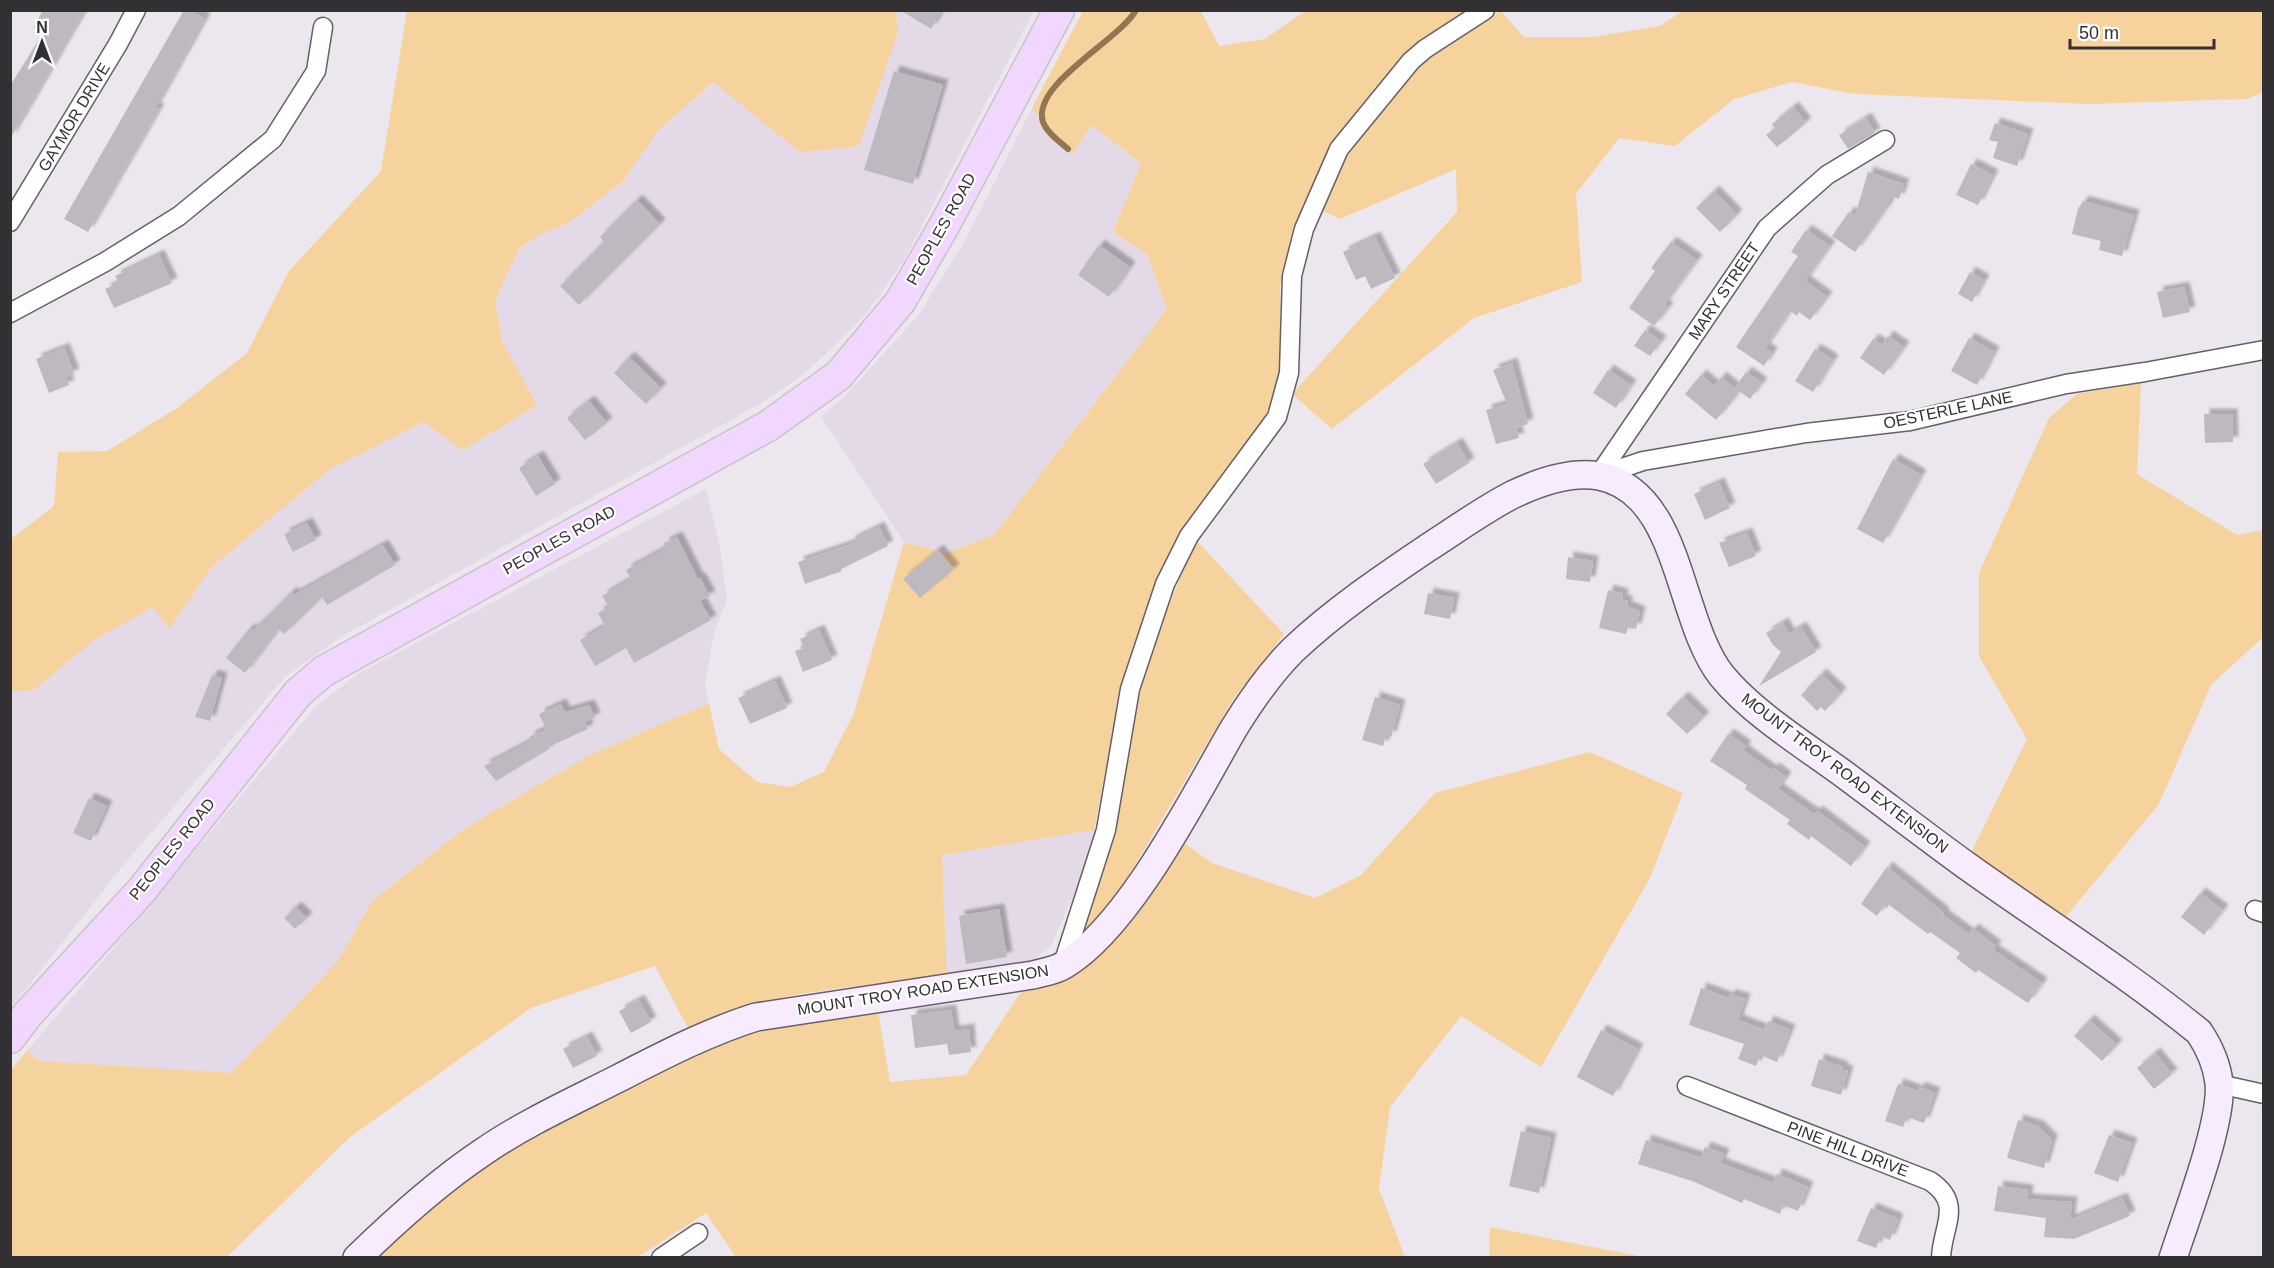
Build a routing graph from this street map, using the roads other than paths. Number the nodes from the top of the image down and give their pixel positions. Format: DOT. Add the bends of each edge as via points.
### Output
graph roads {
  1 [pos="136,10"];
  2 [pos="1059,10"];
  3 [pos="1485,10"];
  4 [pos="323,27"];
  5 [pos="1885,140"];
  6 [pos="10,222"];
  7 [pos="10,313"];
  8 [pos="2264,350"];
  9 [pos="1598,476"];
  10 [pos="1062,967"];
  11 [pos="10,1038"];
  12 [pos="2219,1084"];
  13 [pos="1687,1086"];
  14 [pos="2264,1094"];
  15 [pos="698,1233"];
  16 [pos="357,1257"];
  17 [pos="661,1257"];
  18 [pos="1941,1257"];
  19 [pos="2173,1257"];
  1 -- 6 [label="street, GAYMOR DRIVE"];
  2 -- 11 [label="main road, PEOPLES ROAD" via="900,302 839,375 768,426 324,671 298,693 141,891"];
  3 -- 10 [label="street" via="1411,61 1339,149 1322,185 1304,229 1292,276 1289,374 1277,417 1189,536 1165,584 1130,689 1106,830"];
  4 -- 7 [label="street" via="316,71 273,139 179,216 105,262"];
  5 -- 9 [label="street, MARY STREET" via="1827,175 1767,228"];
  8 -- 9 [label="street, OESTERLE LANE" via="2066,384 1910,422 1806,433 1643,461"];
  9 -- 10 [label="street, MOUNT TROY ROAD EXTENSION" via="1545,482 1482,512 1401,566 1290,653 1246,708 1121,911 1094,941"];
  9 -- 12 [label="street, MOUNT TROY ROAD EXTENSION" via="1629,486 1653,514 1672,554 1702,642 1722,676 1758,710 1965,865 2199,1032 2210,1048"];
  10 -- 16 [label="street, MOUNT TROY ROAD EXTENSION" via="1021,977 756,1017 728,1025 576,1100 483,1152"];
  12 -- 14 [label="street"];
  12 -- 19 [label="street, MOUNT TROY ROAD EXTENSION" via="2215,1123"];
  13 -- 18 [label="street, PINE HILL DRIVE" via="1930,1181 1944,1191 1949,1206"];
  15 -- 17 [label="street"];
}
